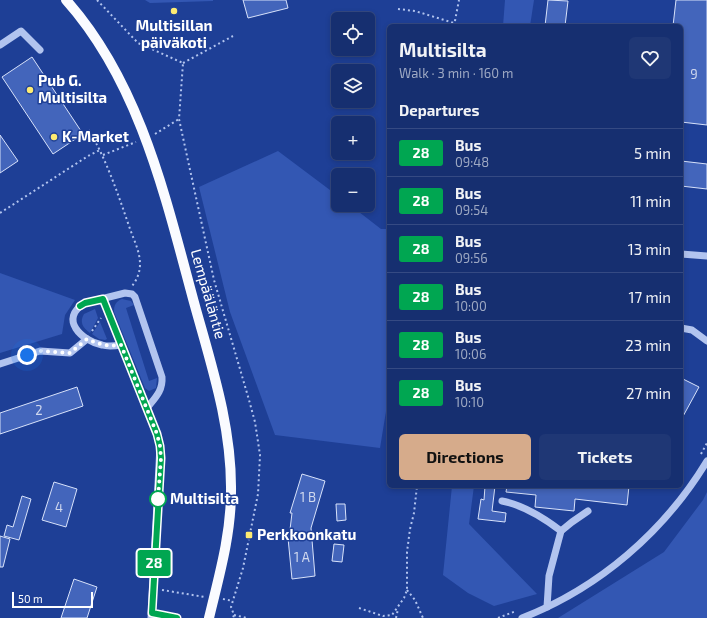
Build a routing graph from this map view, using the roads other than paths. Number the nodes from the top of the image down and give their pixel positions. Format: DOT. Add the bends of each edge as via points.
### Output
graph roads {
  1 [pos="66,0"];
  2 [pos="0,45"];
  3 [pos="40,50"];
  4 [pos="683,254"];
  5 [pos="707,256"];
  6 [pos="103,299"];
  7 [pos="683,328"];
  8 [pos="87,339"];
  9 [pos="707,340"];
  10 [pos="121,345"];
  11 [pos="0,364"];
  12 [pos="147,408"];
  13 [pos="707,461"];
  14 [pos="502,501"];
  15 [pos="588,511"];
  16 [pos="562,531"];
  17 [pos="547,607"];
  18 [pos="152,615"];
  19 [pos="177,618"];
  20 [pos="209,618"];
  21 [pos="522,618"];
  1 -- 20 [label="main road, Lempääläntie" via="98,41 145,134 214,369 230,461 231,512 226,548"];
  2 -- 3 [label="street" via="21,32"];
  4 -- 5 [label="street"];
  6 -- 8 [label="street" via="85,303 74,316 76,330"];
  6 -- 10 [label="street"];
  6 -- 12 [label="street" via="125,293 132,294 138,301 162,377 160,392"];
  7 -- 9 [label="street" via="692,330"];
  8 -- 10 [label="street" via="102,345"];
  8 -- 11 [label="street" via="70,353 40,351"];
  10 -- 12 [label="street"];
  12 -- 18 [label="street" via="160,446 161,458"];
  13 -- 17 [label="street" via="694,483 668,515 631,552 586,586"];
  14 -- 16 [label="street" via="515,504"];
  15 -- 16 [label="street"];
  16 -- 17 [label="street" via="549,576"];
  17 -- 21 [label="street"];
  18 -- 19 [label="street"];
}
